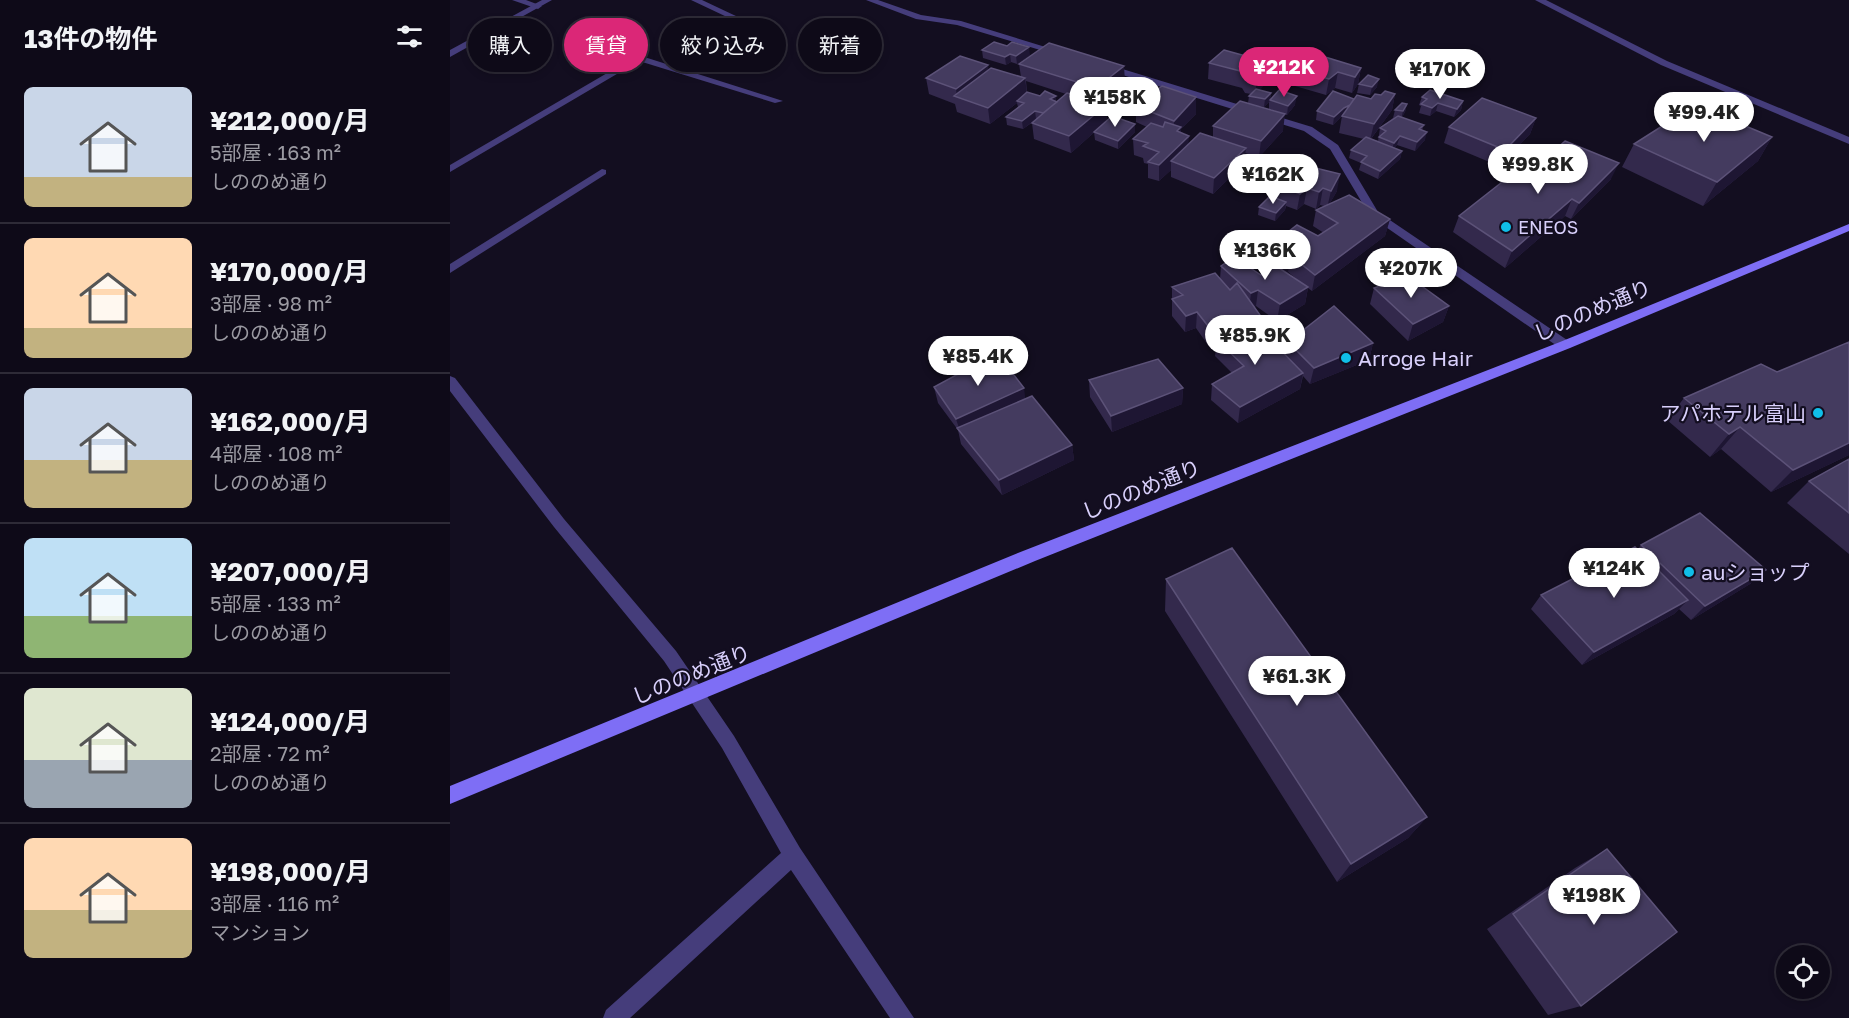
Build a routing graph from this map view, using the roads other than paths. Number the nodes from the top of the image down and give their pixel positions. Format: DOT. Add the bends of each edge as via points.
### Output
graph roads {
  1 [pos="516,0"];
  2 [pos="548,0"];
  3 [pos="695,0"];
  4 [pos="870,0"];
  5 [pos="1539,0"];
  6 [pos="538,6"];
  7 [pos="735,18"];
  8 [pos="450,54"];
  9 [pos="1073,57"];
  10 [pos="1095,64"];
  11 [pos="778,101"];
  12 [pos="1849,141"];
  13 [pos="450,169"];
  14 [pos="602,172"];
  15 [pos="1849,228"];
  16 [pos="450,269"];
  17 [pos="1565,345"];
  18 [pos="450,381"];
  19 [pos="695,695"];
  20 [pos="450,795"];
  21 [pos="793,855"];
  22 [pos="614,1018"];
  23 [pos="903,1018"];
  1 -- 6 [label="street"];
  2 -- 6 [label="street"];
  3 -- 7 [label="street"];
  4 -- 9 [label="street" via="919,17 958,23"];
  5 -- 12 [label="street" via="1664,63"];
  6 -- 8 [label="street"];
  10 -- 17 [label="street" via="1308,129 1334,147 1374,214"];
  11 -- 13 [label="street" via="638,58"];
  14 -- 16 [label="street"];
  15 -- 17 [label="main road, しののめ通り"];
  17 -- 19 [label="main road, しののめ通り" via="1029,556"];
  18 -- 19 [label="street" via="559,523 670,656"];
  19 -- 20 [label="main road, しののめ通り"];
  19 -- 21 [label="street" via="728,741"];
  21 -- 22 [label="street"];
  21 -- 23 [label="street"];
}
